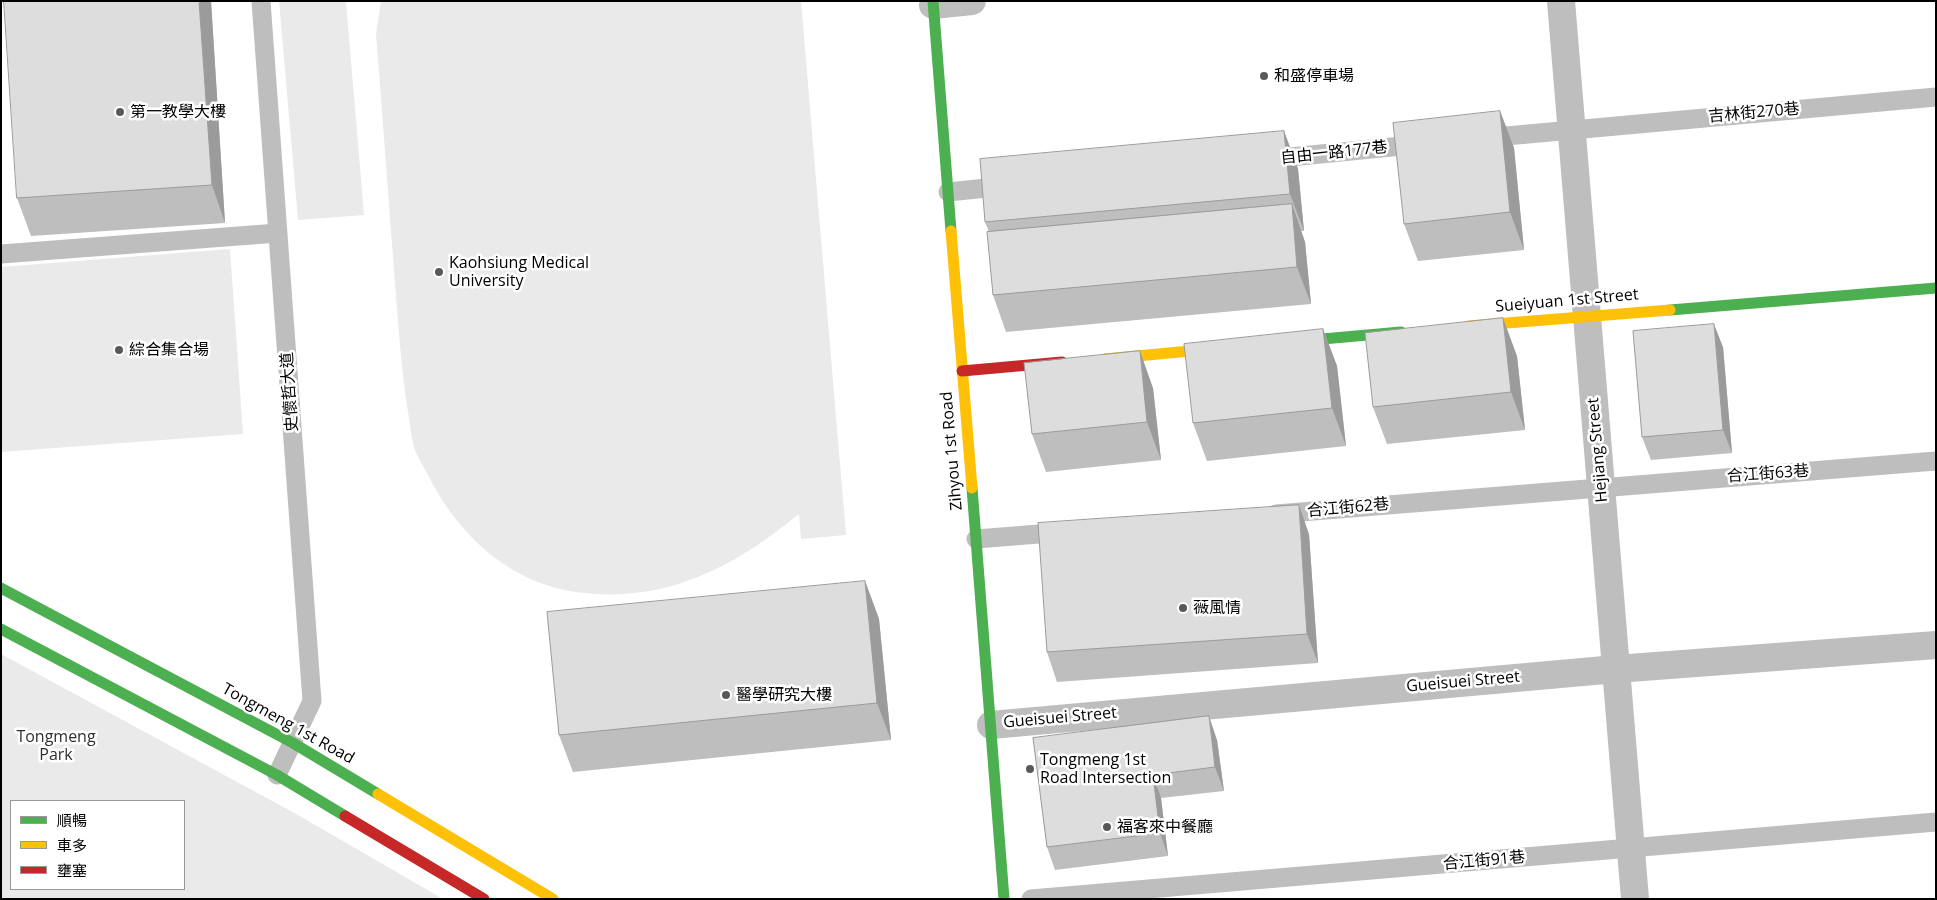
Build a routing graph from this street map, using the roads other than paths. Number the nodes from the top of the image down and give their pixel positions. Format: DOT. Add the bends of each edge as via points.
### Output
graph roads {
  1 [pos="261,1"];
  2 [pos="972,1"];
  3 [pos="1561,1"];
  4 [pos="933,3"];
  5 [pos="1936,96"];
  6 [pos="1572,130"];
  7 [pos="1463,140"];
  8 [pos="1443,142"];
  9 [pos="1255,161"];
  10 [pos="1027,184"];
  11 [pos="948,192"];
  12 [pos="278,233"];
  13 [pos="1,254"];
  14 [pos="1936,288"];
  15 [pos="1587,315"];
  16 [pos="1458,327"];
  17 [pos="1409,331"];
  18 [pos="1280,343"];
  19 [pos="1230,347"];
  20 [pos="1091,360"];
  21 [pos="1072,362"];
  22 [pos="962,372"];
  23 [pos="1936,461"];
  24 [pos="1601,486"];
  25 [pos="1254,516"];
  26 [pos="1085,530"];
  27 [pos="976,539"];
  28 [pos="1,588"];
  29 [pos="1,629"];
  30 [pos="1936,645"];
  31 [pos="1616,669"];
  32 [pos="991,725"];
  33 [pos="293,743"];
  34 [pos="277,776"];
  35 [pos="1936,822"];
  36 [pos="1631,848"];
  37 [pos="484,899"];
  38 [pos="553,899"];
  39 [pos="1004,899"];
  40 [pos="1031,899"];
  41 [pos="1635,899"];
  1 -- 12 [label="lane, 史懷哲大道"];
  2 -- 4 [label="street"];
  3 -- 6 [label="street, Hejiang Street"];
  4 -- 11 [label="street, Zihyou 1st Road"];
  5 -- 6 [label="lane, 吉林街270巷"];
  6 -- 7 [label="lane"];
  6 -- 15 [label="street, Hejiang Street"];
  8 -- 9 [label="lane, 自由一路177巷"];
  10 -- 11 [label="lane"];
  11 -- 22 [label="street, Zihyou 1st Road"];
  12 -- 13 [label="lane"];
  12 -- 33 [label="lane, 史懷哲大道" via="312,702"];
  14 -- 15 [label="street, Sueiyuan 1st Street"];
  15 -- 16 [label="street, Sueiyuan 1st Street"];
  15 -- 24 [label="street, Hejiang Street"];
  17 -- 18 [label="street"];
  19 -- 20 [label="street"];
  21 -- 22 [label="street"];
  22 -- 27 [label="street, Zihyou 1st Road"];
  23 -- 24 [label="lane, 合江街63巷"];
  24 -- 25 [label="lane, 合江街62巷"];
  24 -- 31 [label="street, Hejiang Street"];
  26 -- 27 [label="lane"];
  27 -- 32 [label="street, Zihyou 1st Road"];
  28 -- 33 [label="street, Tongmeng 1st Road"];
  29 -- 34 [label="street"];
  30 -- 31 [label="street, Gueisuei Street"];
  31 -- 32 [label="street, Gueisuei Street"];
  31 -- 36 [label="street, Hejiang Street"];
  32 -- 39 [label="street, Zihyou 1st Road"];
  33 -- 34 [label="lane, 史懷哲大道"];
  33 -- 38 [label="street, Tongmeng 1st Road"];
  34 -- 37 [label="street"];
  35 -- 36 [label="lane, 合江街91巷"];
  36 -- 40 [label="lane, 合江街91巷"];
  36 -- 41 [label="street, Hejiang Street"];
}
